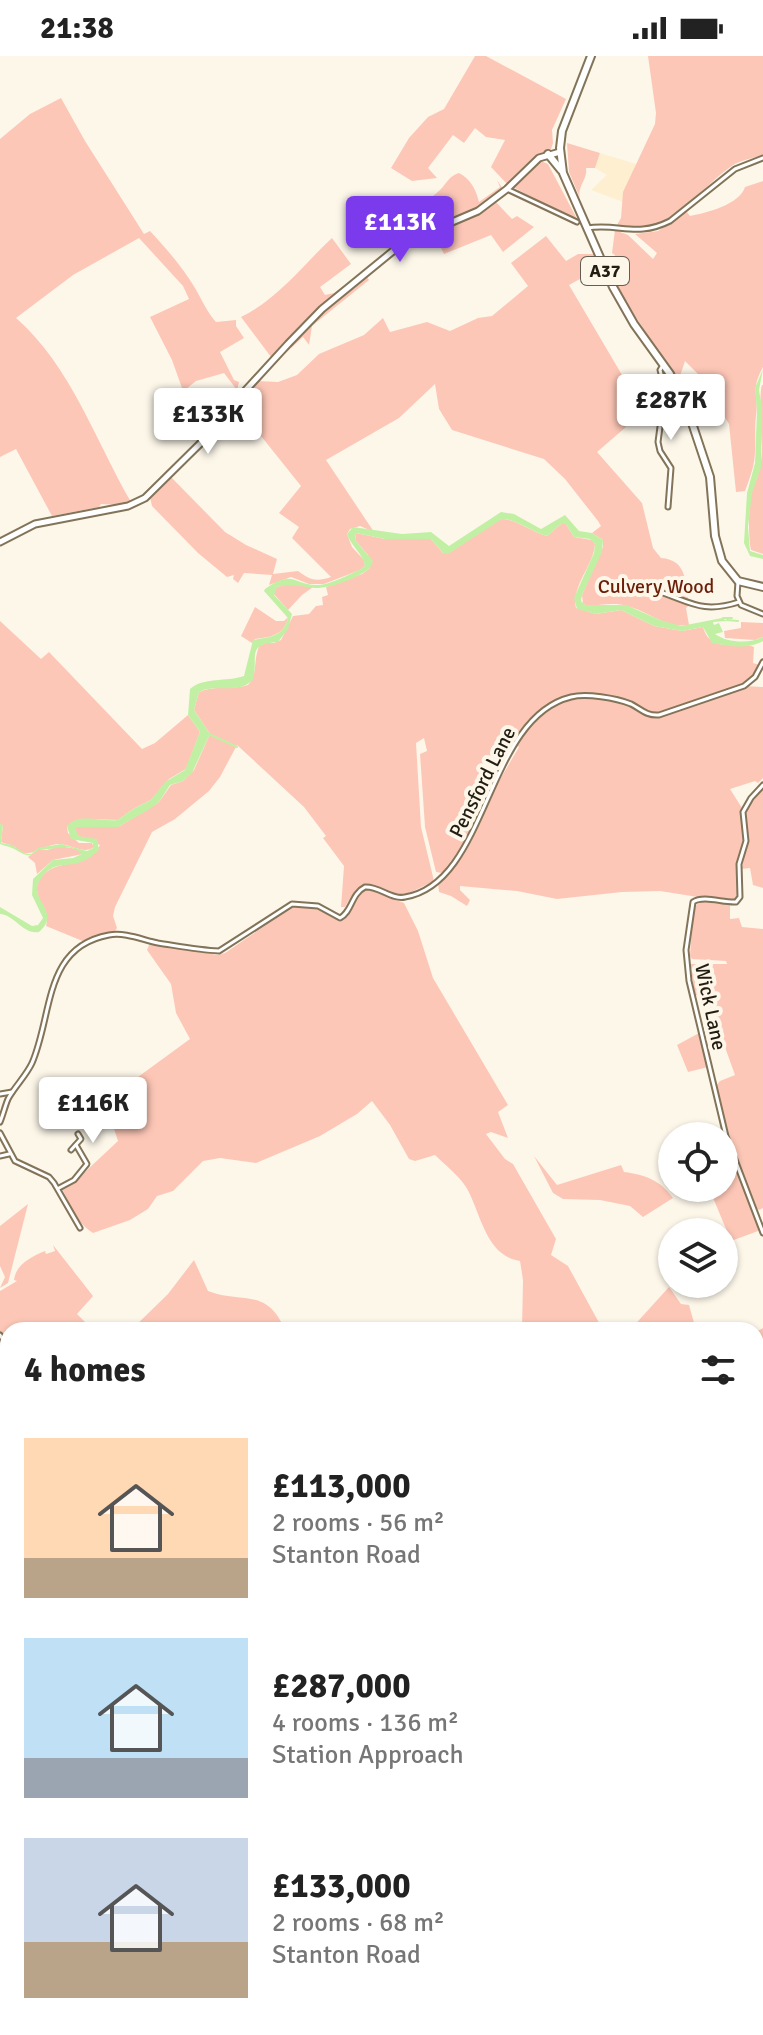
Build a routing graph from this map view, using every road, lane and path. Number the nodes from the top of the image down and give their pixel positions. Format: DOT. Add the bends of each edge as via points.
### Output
graph roads {
  1 [pos="591,56"];
  2 [pos="560,152"];
  3 [pos="548,154"];
  4 [pos="762,159"];
  5 [pos="563,173"];
  6 [pos="507,189"];
  7 [pos="577,222"];
  8 [pos="587,228"];
  9 [pos="663,365"];
  10 [pos="668,507"];
  11 [pos="0,542"];
  12 [pos="738,581"];
  13 [pos="763,587"];
  14 [pos="657,591"];
  15 [pos="739,602"];
  16 [pos="763,614"];
  17 [pos="763,662"];
  18 [pos="763,785"];
  19 [pos="12,1092"];
  20 [pos="0,1094"];
  21 [pos="0,1122"];
  22 [pos="0,1133"];
  23 [pos="78,1134"];
  24 [pos="76,1145"];
  25 [pos="71,1150"];
  26 [pos="9,1154"];
  27 [pos="0,1156"];
  28 [pos="59,1188"];
  29 [pos="80,1228"];
  30 [pos="763,1233"];
  1 -- 2 [label="main road, A37" via="566,119"];
  2 -- 3 [label="main road"];
  2 -- 5 [label="main road, A37"];
  3 -- 5 [label="main road"];
  3 -- 6 [label="main road"];
  4 -- 8 [label="street" via="735,169 658,227"];
  5 -- 8 [label="main road, A37"];
  6 -- 7 [label="street"];
  6 -- 11 [label="main road" via="478,211 393,251 322,309 220,424 145,498 35,524"];
  8 -- 9 [label="main road, A37" via="617,295"];
  9 -- 10 [label="street" via="658,442 671,468"];
  9 -- 12 [label="main road, A37" via="687,408 709,472 719,554"];
  12 -- 13 [label="main road"];
  12 -- 15 [label="street"];
  14 -- 15 [label="street" via="710,609"];
  15 -- 16 [label="street"];
  17 -- 19 [label="street, Pensford Lane" via="744,686 670,711 650,715 623,702 580,695 542,710 524,729 491,788 469,841 435,883 409,896 365,887 340,918 318,906 292,904 219,951 117,934 81,946 58,973 38,1047"];
  18 -- 30 [label="street, Wick Lane" via="743,812 746,841 739,864 740,897 736,902 693,902 686,950 719,1114"];
  19 -- 20 [label="street"];
  19 -- 21 [label="street, Pensford Lane"];
  22 -- 26 [label="street"];
  23 -- 24 [label="street"];
  24 -- 25 [label="street"];
  24 -- 28 [label="street" via="86,1167"];
  26 -- 27 [label="street"];
  26 -- 28 [label="street"];
  28 -- 29 [label="street"];
}
